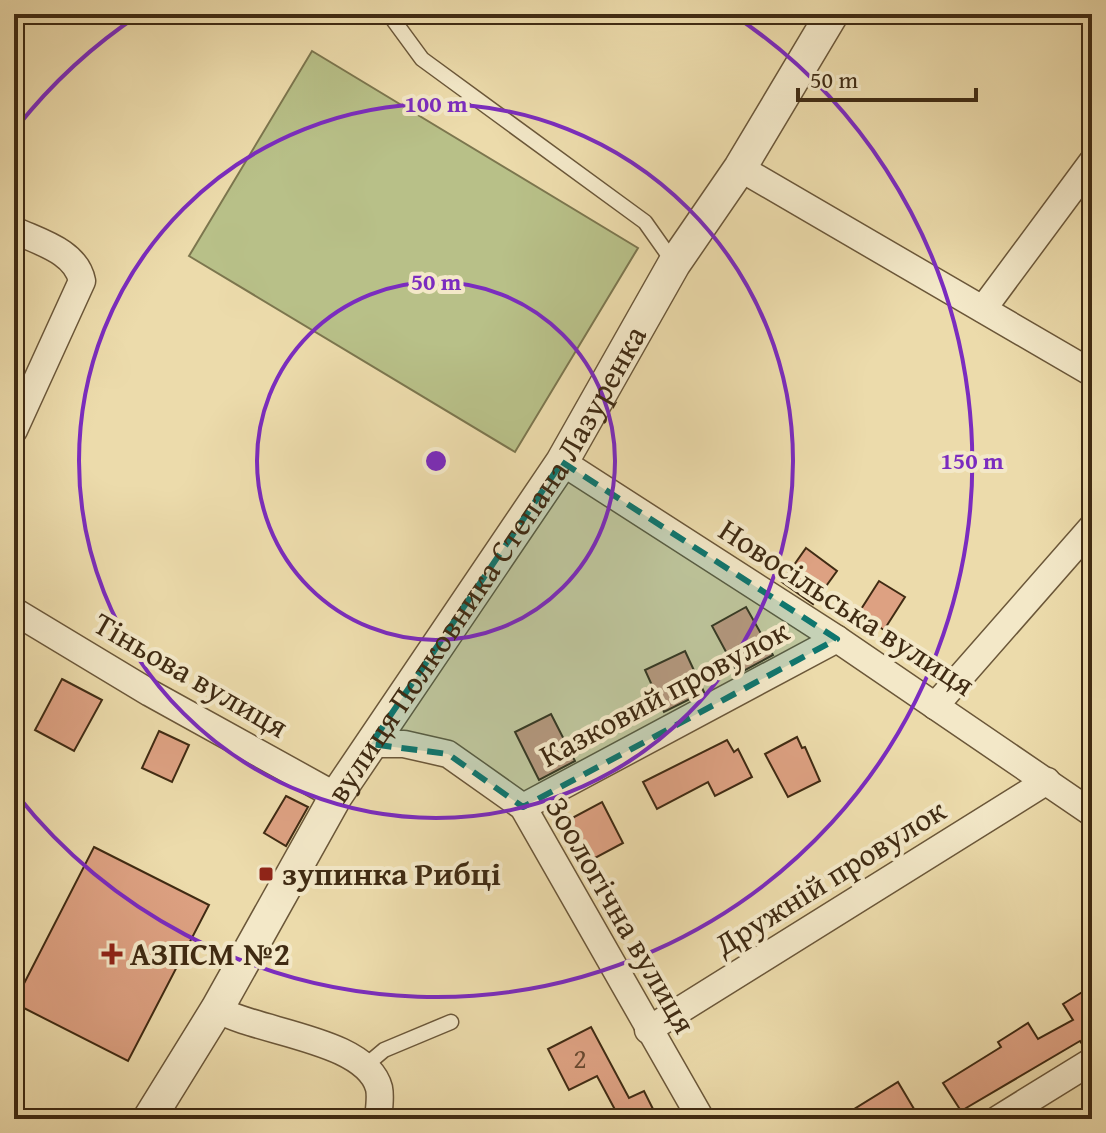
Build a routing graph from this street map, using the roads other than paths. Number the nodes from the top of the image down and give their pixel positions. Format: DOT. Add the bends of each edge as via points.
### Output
graph roads {
  1 [pos="389,14"];
  2 [pos="832,14"];
  3 [pos="1092,162"];
  4 [pos="740,168"];
  5 [pos="14,230"];
  6 [pos="674,264"];
  7 [pos="983,309"];
  8 [pos="1092,373"];
  9 [pos="14,430"];
  10 [pos="562,462"];
  11 [pos="1092,527"];
  12 [pos="14,611"];
  13 [pos="837,639"];
  14 [pos="935,706"];
  15 [pos="371,744"];
  16 [pos="1047,781"];
  17 [pos="336,796"];
  18 [pos="523,807"];
  19 [pos="1092,813"];
  20 [pos="217,1009"];
  21 [pos="451,1022"];
  22 [pos="648,1030"];
  23 [pos="1092,1061"];
  24 [pos="365,1066"];
  25 [pos="149,1119"];
  26 [pos="378,1119"];
  27 [pos="701,1119"];
  28 [pos="998,1119"];
  1 -- 6 [label="lane" via="422,59 645,222"];
  2 -- 4 [label="street, вулиця Полковника Степана Лазуренка"];
  3 -- 7 [label="street"];
  4 -- 6 [label="street, вулиця Полковника Степана Лазуренка"];
  4 -- 7 [label="street"];
  5 -- 9 [label="street" via="70,258 82,281"];
  6 -- 10 [label="street, вулиця Полковника Степана Лазуренка"];
  7 -- 8 [label="street"];
  10 -- 13 [label="street, Новосільська вулиця"];
  10 -- 15 [label="street, вулиця Полковника Степана Лазуренка"];
  11 -- 14 [label="street"];
  12 -- 17 [label="street, Тіньова вулиця"];
  13 -- 14 [label="street, Новосільська вулиця"];
  13 -- 18 [label="street, Казковий провулок"];
  14 -- 16 [label="street, Новосільська вулиця"];
  15 -- 17 [label="street, вулиця Полковника Степана Лазуренка"];
  15 -- 18 [label="street, Зоологічна вулиця" via="404,744 448,754"];
  16 -- 19 [label="street, Новосільська вулиця"];
  16 -- 22 [label="street, Дружній провулок"];
  17 -- 20 [label="street, вулиця Полковника Степана Лазуренка"];
  18 -- 22 [label="street, Зоологічна вулиця"];
  20 -- 24 [label="street" via="233,1019 329,1046"];
  20 -- 25 [label="street, вулиця Полковника Степана Лазуренка"];
  21 -- 24 [label="lane" via="384,1050"];
  22 -- 27 [label="street, Зоологічна вулиця"];
  23 -- 28 [label="street"];
  24 -- 26 [label="street" via="379,1089"];
}
